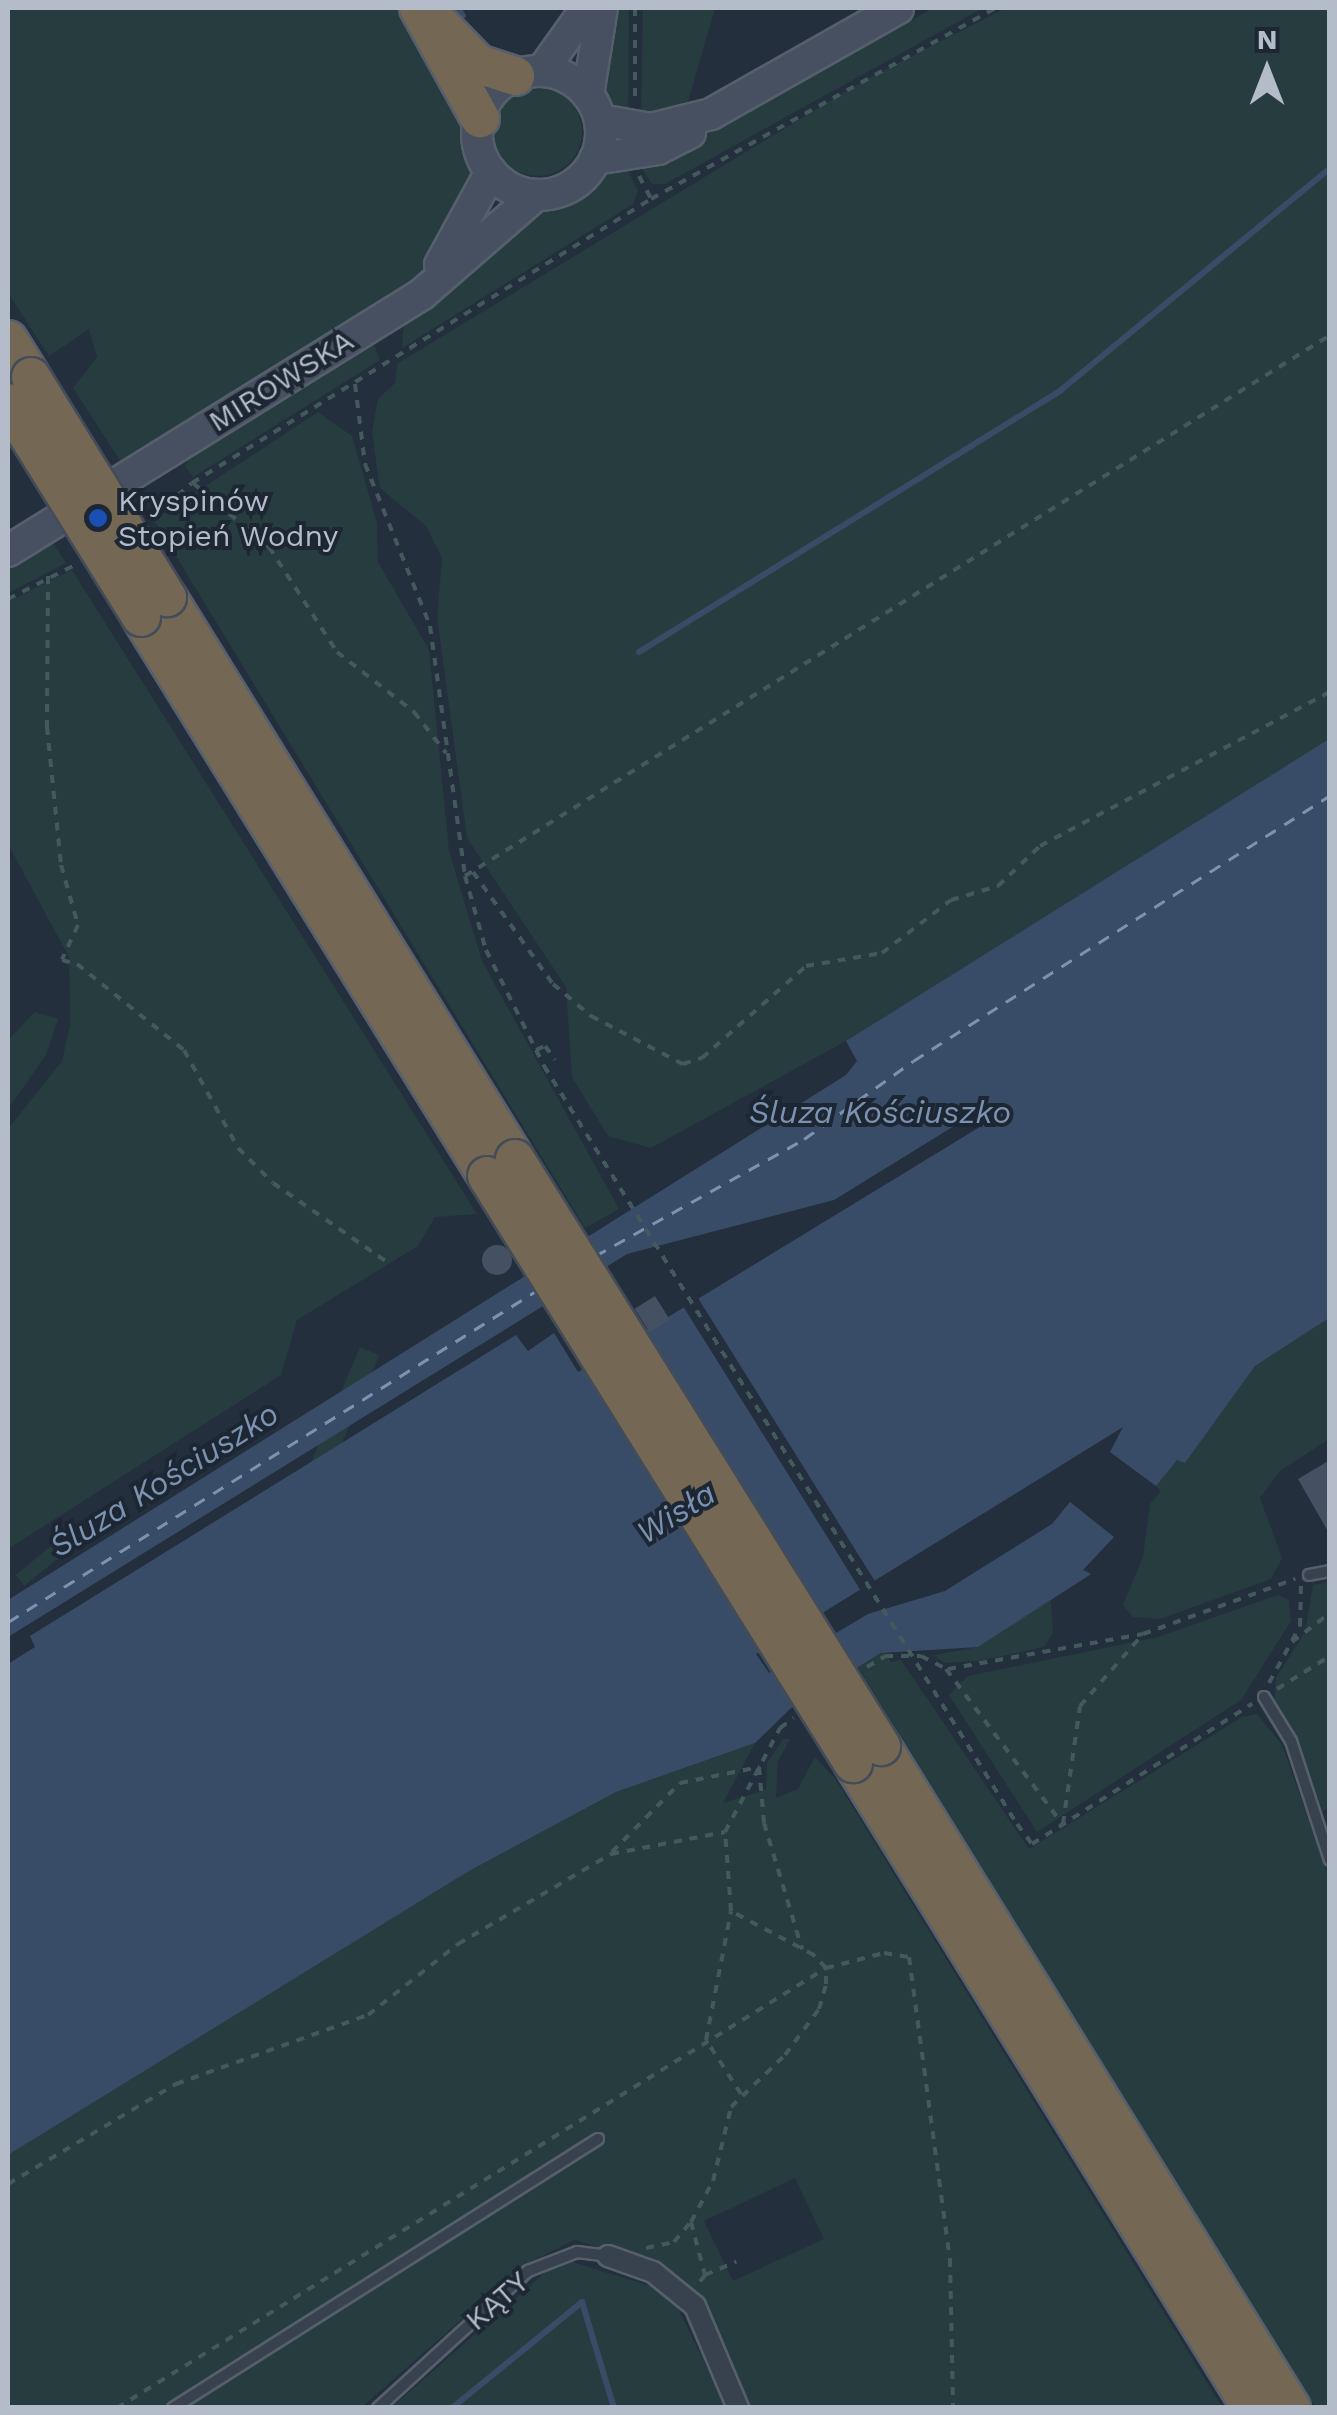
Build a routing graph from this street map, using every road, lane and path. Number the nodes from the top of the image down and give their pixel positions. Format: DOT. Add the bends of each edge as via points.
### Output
graph roads {
  1 [pos="421,8"];
  2 [pos="589,8"];
  3 [pos="635,8"];
  4 [pos="898,8"];
  5 [pos="996,8"];
  6 [pos="528,74"];
  7 [pos="594,108"];
  8 [pos="634,114"];
  9 [pos="711,114"];
  10 [pos="480,118"];
  11 [pos="595,160"];
  12 [pos="636,164"];
  13 [pos="491,172"];
  14 [pos="536,195"];
  15 [pos="651,199"];
  16 [pos="422,294"];
  17 [pos="1330,335"];
  18 [pos="8,340"];
  19 [pos="355,382"];
  20 [pos="19,390"];
  21 [pos="192,482"];
  22 [pos="150,519"];
  23 [pos="8,551"];
  24 [pos="80,562"];
  25 [pos="48,576"];
  26 [pos="8,599"];
  27 [pos="1330,692"];
  28 [pos="446,753"];
  29 [pos="473,872"];
  30 [pos="465,876"];
  31 [pos="536,1050"];
  32 [pos="555,1060"];
  33 [pos="390,1264"];
  34 [pos="1330,1571"];
  35 [pos="1305,1576"];
  36 [pos="1330,1612"];
  37 [pos="1144,1634"];
  38 [pos="1288,1645"];
  39 [pos="885,1656"];
  40 [pos="1330,1656"];
  41 [pos="946,1670"];
  42 [pos="1264,1697"];
  43 [pos="780,1728"];
  44 [pos="867,1755"];
  45 [pos="758,1768"];
  46 [pos="1063,1825"];
  47 [pos="725,1832"];
  48 [pos="610,1854"];
  49 [pos="1330,1860"];
  50 [pos="731,1911"];
  51 [pos="802,1949"];
  52 [pos="826,1968"];
  53 [pos="706,2040"];
  54 [pos="741,2094"];
  55 [pos="598,2139"];
  56 [pos="8,2184"];
  57 [pos="691,2222"];
  58 [pos="608,2256"];
  59 [pos="736,2262"];
  60 [pos="705,2275"];
  61 [pos="688,2298"];
  62 [pos="117,2408"];
  63 [pos="173,2408"];
  64 [pos="378,2408"];
  65 [pos="738,2408"];
  66 [pos="953,2408"];
  67 [pos="1252,2408"];
  68 [pos="1291,2408"];
  1 -- 6 [label="highway" via="478,64"];
  1 -- 10 [label="highway"];
  2 -- 6 [label="main road"];
  2 -- 7 [label="main road"];
  3 -- 8 [label="path"];
  4 -- 9 [label="main road"];
  5 -- 15 [label="path"];
  6 -- 7 [label="main road"];
  6 -- 10 [label="main road" via="496,89"];
  7 -- 9 [label="main road" via="652,129"];
  7 -- 11 [label="main road"];
  9 -- 11 [label="main road" via="668,146"];
  10 -- 13 [label="main road" via="479,146"];
  11 -- 14 [label="main road" via="571,186"];
  12 -- 15 [label="path"];
  13 -- 14 [label="main road"];
  13 -- 16 [label="main road, MIROWSKA"];
  14 -- 16 [label="main road, MIROWSKA"];
  15 -- 19 [label="path"];
  16 -- 23 [label="main road, MIROWSKA"];
  17 -- 29 [label="path"];
  18 -- 20 [label="highway"];
  19 -- 21 [label="path"];
  19 -- 28 [label="path" via="365,464 425,608"];
  20 -- 44 [label="highway, bridge"];
  21 -- 22 [label="path"];
  21 -- 28 [label="path" via="269,547 337,652 414,712"];
  24 -- 25 [label="path"];
  25 -- 26 [label="path"];
  25 -- 33 [label="path" via="47,727 61,865 78,925 62,960 76,964 184,1050 238,1148 273,1183"];
  27 -- 29 [label="path" via="1040,846 998,886 951,900 882,952 806,966 702,1058 682,1064 591,1016 553,984"];
  28 -- 30 [label="path"];
  29 -- 30 [label="path"];
  30 -- 31 [label="path" via="486,950"];
  31 -- 32 [label="path" via="545,1046"];
  31 -- 46 [label="path, bridge" via="1017,1824 1032,1844"];
  34 -- 35 [label="lane"];
  35 -- 37 [label="path"];
  35 -- 38 [label="path" via="1304,1611"];
  36 -- 38 [label="path"];
  37 -- 41 [label="path"];
  37 -- 46 [label="path" via="1080,1706"];
  38 -- 42 [label="path"];
  39 -- 41 [label="path" via="921,1656"];
  40 -- 42 [label="path"];
  41 -- 46 [label="path"];
  42 -- 46 [label="path"];
  42 -- 49 [label="lane" via="1291,1741"];
  43 -- 45 [label="path"];
  44 -- 67 [label="highway"];
  44 -- 68 [label="highway"];
  45 -- 47 [label="path"];
  45 -- 48 [label="path" via="680,1783"];
  45 -- 51 [label="path" via="764,1823"];
  47 -- 48 [label="path"];
  47 -- 50 [label="path"];
  48 -- 56 [label="path" via="458,1944 368,2014 176,2084"];
  50 -- 51 [label="path"];
  50 -- 53 [label="path"];
  51 -- 52 [label="path"];
  52 -- 53 [label="path"];
  52 -- 54 [label="path" via="819,2009"];
  52 -- 66 [label="path" via="884,1954 910,1957 950,2259"];
  53 -- 54 [label="path"];
  53 -- 62 [label="path"];
  54 -- 57 [label="path"];
  55 -- 63 [label="lane"];
  57 -- 58 [label="path" via="674,2242"];
  57 -- 60 [label="path"];
  58 -- 61 [label="street, KĄTY" via="653,2272"];
  58 -- 64 [label="lane, KĄTY" via="578,2252 528,2271"];
  59 -- 60 [label="path"];
  60 -- 61 [label="path"];
  61 -- 65 [label="street"];
}
